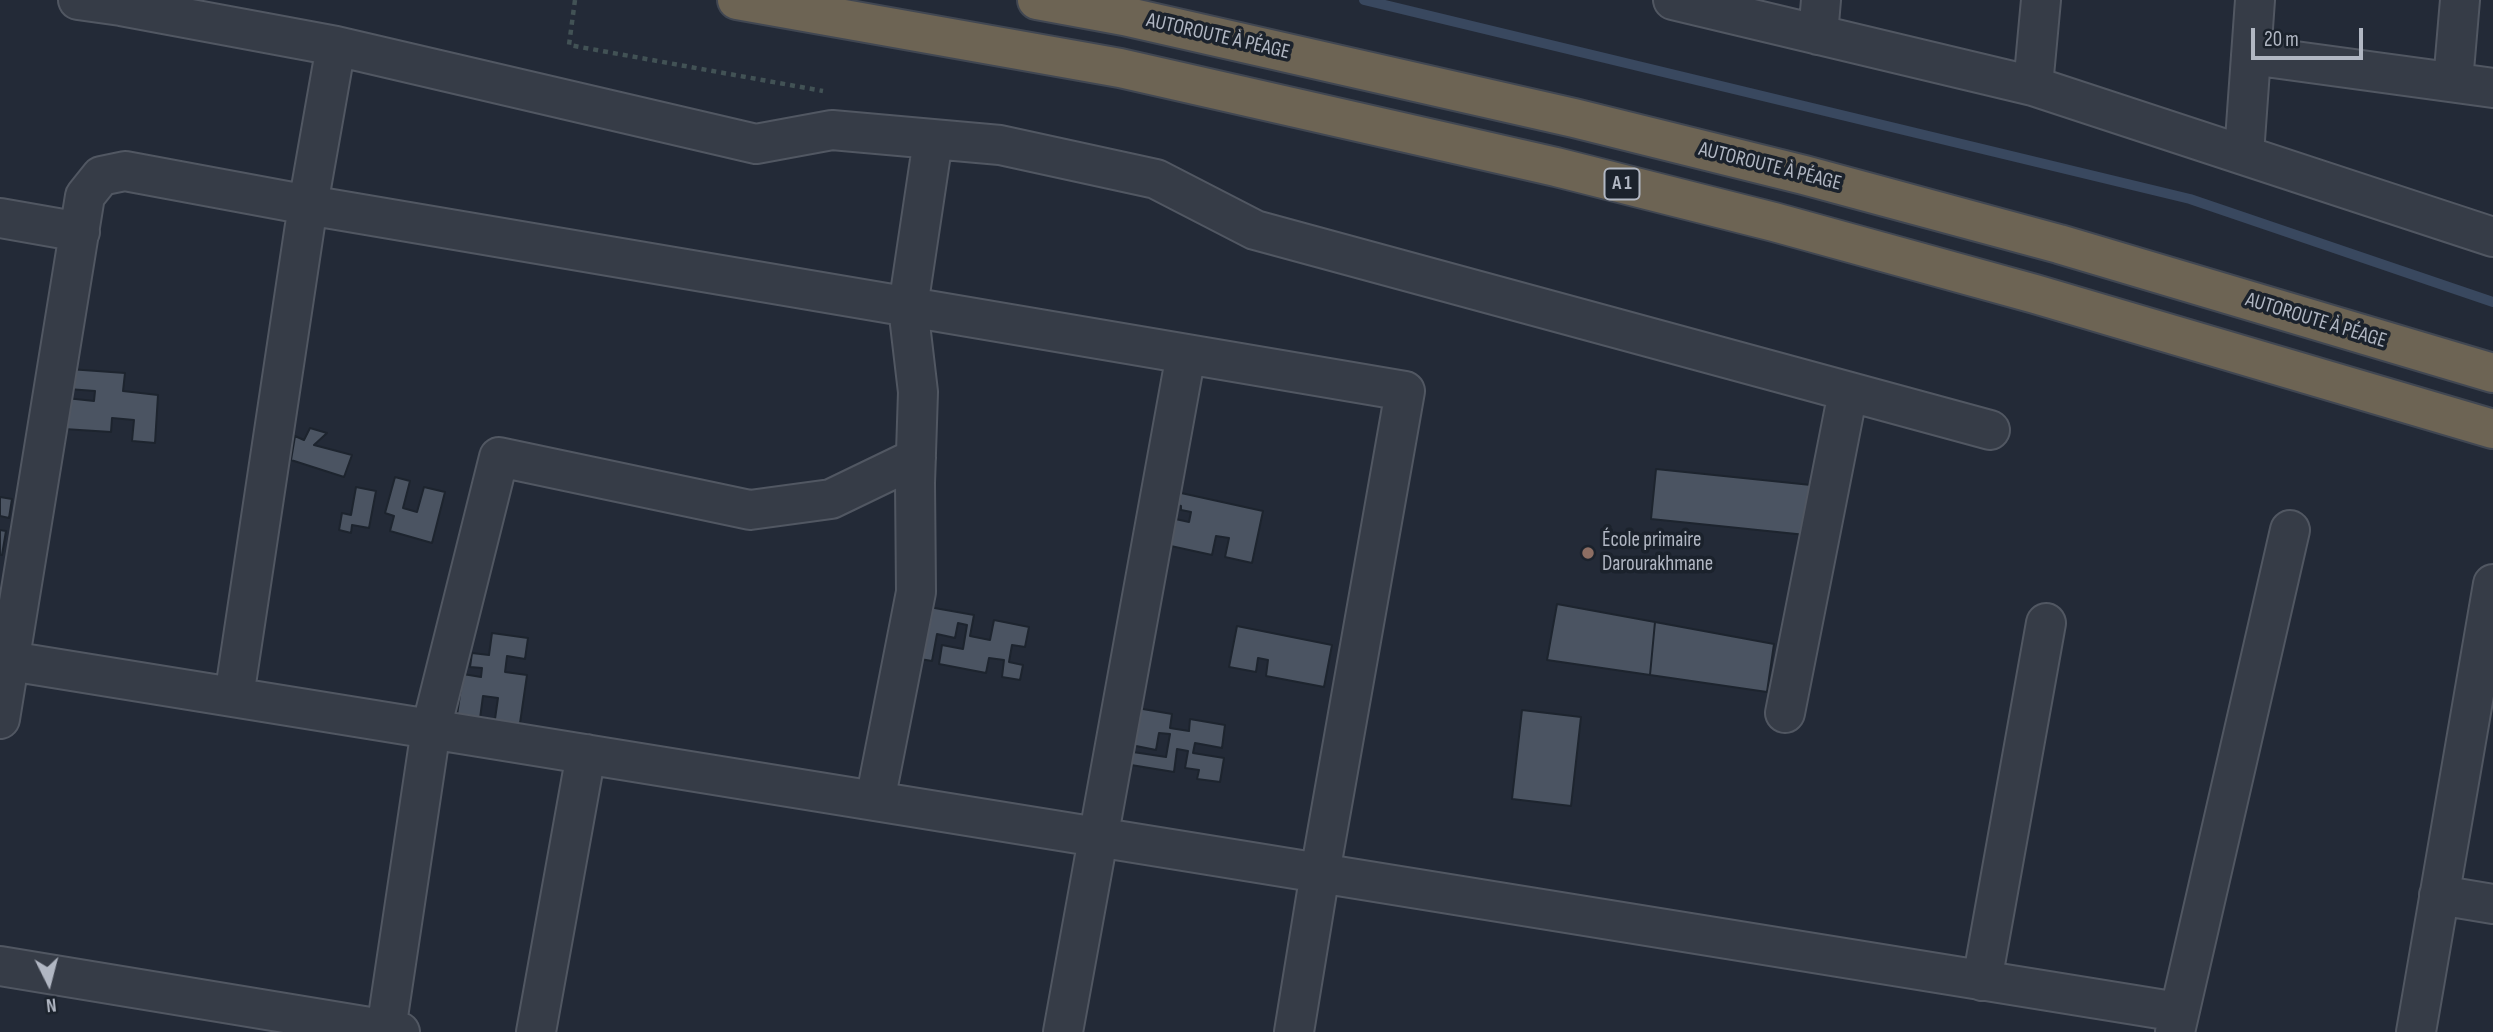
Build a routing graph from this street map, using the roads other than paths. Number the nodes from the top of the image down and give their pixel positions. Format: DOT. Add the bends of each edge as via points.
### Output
graph roads {
  1 [pos="78,0"];
  2 [pos="737,0"];
  3 [pos="1037,0"];
  4 [pos="1673,0"];
  5 [pos="2041,0"];
  6 [pos="2255,0"];
  7 [pos="2460,0"];
  8 [pos="1819,17"];
  9 [pos="336,46"];
  10 [pos="2251,55"];
  11 [pos="2453,82"];
  12 [pos="2033,86"];
  13 [pos="2493,88"];
  14 [pos="933,140"];
  15 [pos="2244,154"];
  16 [pos="308,205"];
  17 [pos="0,218"];
  18 [pos="80,232"];
  19 [pos="2493,237"];
  20 [pos="908,307"];
  21 [pos="1186,354"];
  22 [pos="2493,373"];
  23 [pos="1849,393"];
  24 [pos="1990,429"];
  25 [pos="2493,429"];
  26 [pos="916,458"];
  27 [pos="2290,530"];
  28 [pos="2493,584"];
  29 [pos="2046,623"];
  30 [pos="10,661"];
  31 [pos="234,698"];
  32 [pos="1785,713"];
  33 [pos="0,719"];
  34 [pos="431,729"];
  35 [pos="586,754"];
  36 [pos="875,802"];
  37 [pos="1099,837"];
  38 [pos="1320,873"];
  39 [pos="2439,895"];
  40 [pos="2493,904"];
  41 [pos="0,966"];
  42 [pos="1982,981"];
  43 [pos="2177,1022"];
  44 [pos="316,1025"];
  45 [pos="393,1031"];
  46 [pos="536,1032"];
  47 [pos="1063,1032"];
  48 [pos="1294,1032"];
  49 [pos="2416,1032"];
  1 -- 9 [label="street"];
  2 -- 25 [label="highway, A 1" via="1120,68 1556,167 1957,272"];
  3 -- 22 [label="highway, AUTOROUTE À PÉAGE" via="1574,118 1804,175 2059,244"];
  4 -- 8 [label="street"];
  5 -- 12 [label="street"];
  6 -- 10 [label="street"];
  7 -- 11 [label="street"];
  8 -- 12 [label="street"];
  9 -- 14 [label="street" via="756,144 832,130"];
  9 -- 16 [label="street"];
  10 -- 11 [label="street"];
  10 -- 15 [label="street"];
  11 -- 13 [label="street"];
  12 -- 15 [label="street"];
  14 -- 20 [label="street"];
  14 -- 23 [label="street" via="1000,145 1156,179 1255,230"];
  15 -- 19 [label="street"];
  16 -- 18 [label="street" via="125,171 102,176 85,196"];
  16 -- 20 [label="street"];
  16 -- 31 [label="street"];
  17 -- 18 [label="street"];
  18 -- 30 [label="street"];
  20 -- 21 [label="street"];
  20 -- 26 [label="street" via="918,392"];
  21 -- 37 [label="street"];
  21 -- 38 [label="street" via="1405,391"];
  23 -- 24 [label="street"];
  23 -- 32 [label="street"];
  26 -- 34 [label="street" via="831,499 750,510 499,457"];
  26 -- 36 [label="street" via="916,592"];
  27 -- 43 [label="street"];
  28 -- 39 [label="street"];
  29 -- 42 [label="street"];
  30 -- 31 [label="street"];
  30 -- 33 [label="street"];
  31 -- 34 [label="street"];
  34 -- 35 [label="street"];
  34 -- 45 [label="street"];
  35 -- 36 [label="street"];
  35 -- 46 [label="street"];
  36 -- 37 [label="street"];
  37 -- 38 [label="street"];
  37 -- 47 [label="street"];
  38 -- 42 [label="street"];
  38 -- 48 [label="street"];
  39 -- 40 [label="street"];
  39 -- 49 [label="street"];
  41 -- 44 [label="street"];
  42 -- 43 [label="street"];
  44 -- 45 [label="street"];
}
